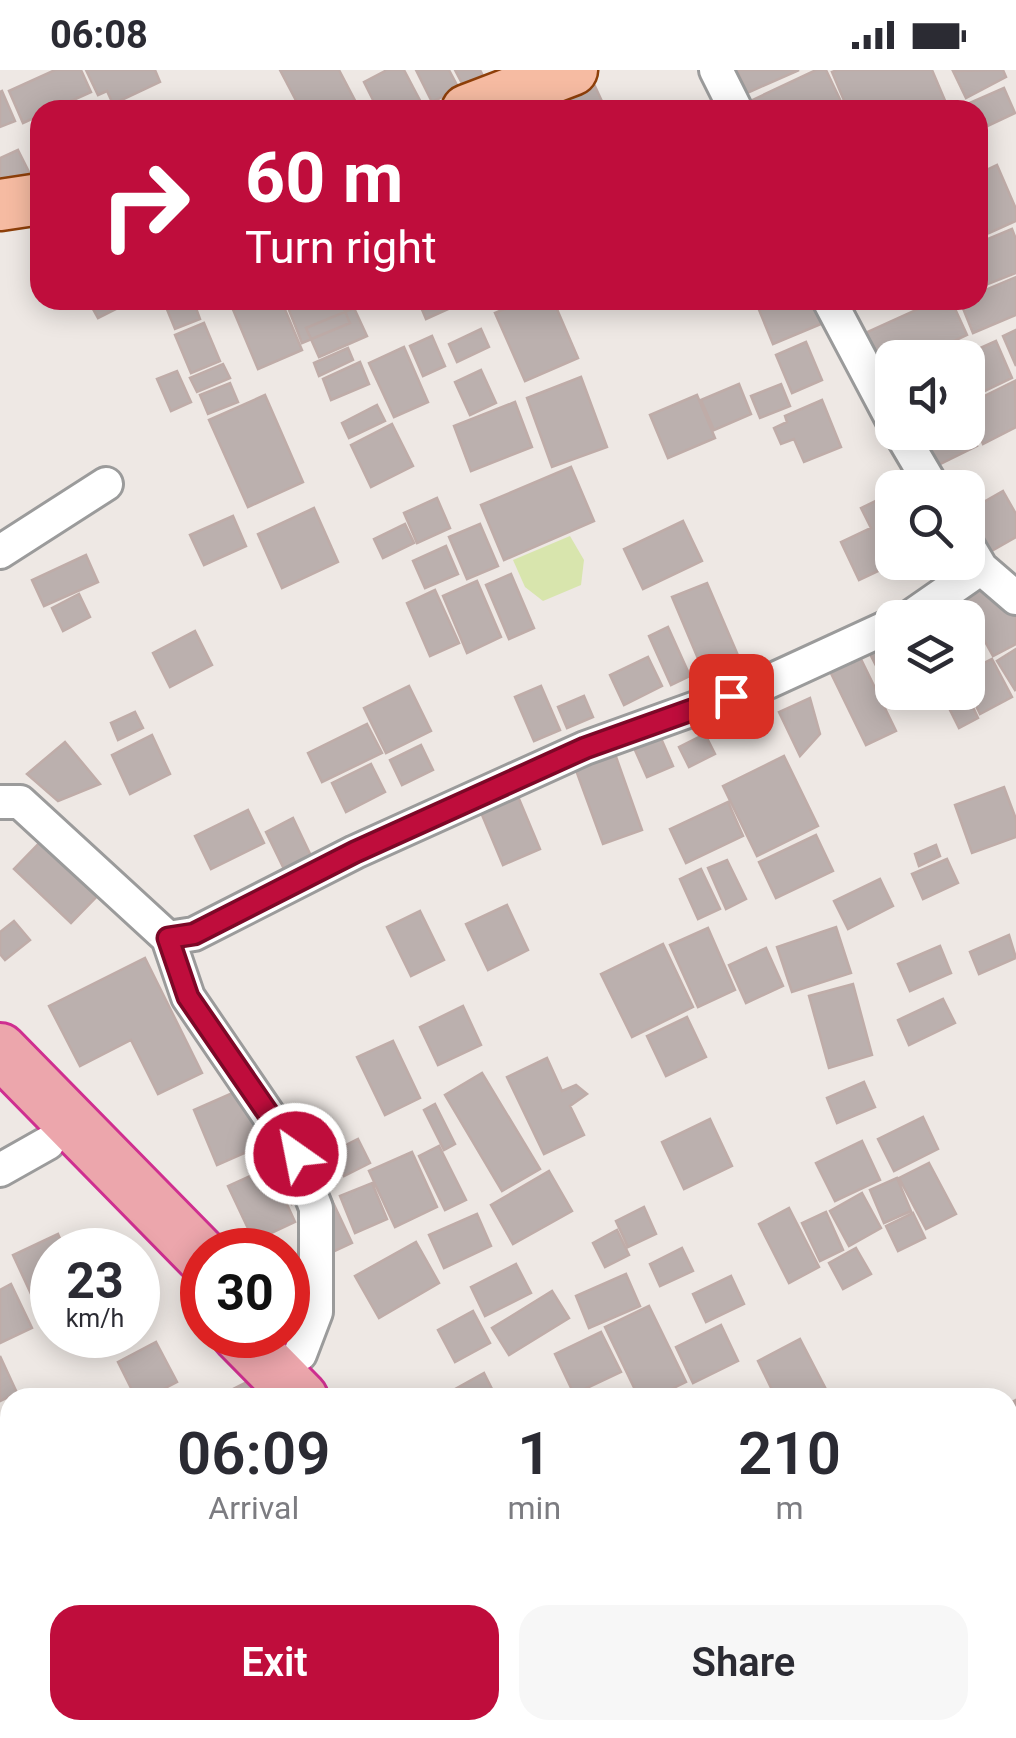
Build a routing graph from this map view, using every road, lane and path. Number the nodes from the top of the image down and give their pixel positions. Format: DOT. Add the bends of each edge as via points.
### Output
graph roads {
  1 [pos="572,70"];
  2 [pos="716,70"];
  3 [pos="493,100"];
  4 [pos="731,100"];
  5 [pos="30,200"];
  6 [pos="0,204"];
  7 [pos="834,310"];
  8 [pos="875,387"];
  9 [pos="106,484"];
  10 [pos="0,552"];
  11 [pos="985,568"];
  12 [pos="949,580"];
  13 [pos="1016,598"];
  14 [pos="928,600"];
  15 [pos="875,633"];
  16 [pos="0,802"];
  17 [pos="168,938"];
  18 [pos="0,1050"];
  19 [pos="0,1095"];
  20 [pos="48,1143"];
  21 [pos="0,1170"];
  22 [pos="180,1234"];
  23 [pos="180,1276"];
  24 [pos="294,1362"];
  25 [pos="329,1388"];
  1 -- 3 [label="main road"];
  2 -- 4 [label="street"];
  5 -- 6 [label="main road"];
  7 -- 8 [label="street"];
  9 -- 10 [label="street"];
  11 -- 13 [label="street"];
  12 -- 14 [label="street"];
  15 -- 17 [label="street" via="768,682 585,748 194,934"];
  16 -- 17 [label="street" via="20,802 36,814"];
  17 -- 24 [label="street" via="188,997 296,1154 316,1208 316,1312"];
  18 -- 22 [label="highway"];
  19 -- 20 [label="highway"];
  20 -- 21 [label="street"];
  20 -- 23 [label="highway"];
  24 -- 25 [label="highway"];
}
